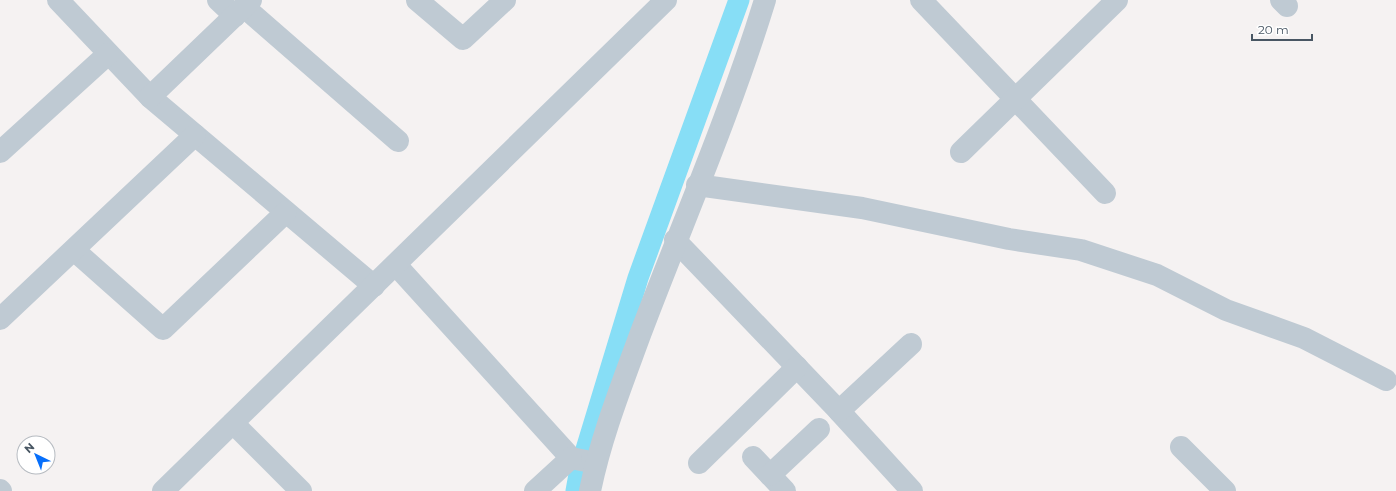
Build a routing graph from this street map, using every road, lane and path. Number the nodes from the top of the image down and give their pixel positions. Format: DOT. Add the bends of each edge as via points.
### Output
graph roads {
  1 [pos="58,0"];
  2 [pos="218,0"];
  3 [pos="417,0"];
  4 [pos="505,0"];
  5 [pos="666,0"];
  6 [pos="765,0"];
  7 [pos="920,0"];
  8 [pos="1117,0"];
  9 [pos="243,8"];
  10 [pos="108,54"];
  11 [pos="150,97"];
  12 [pos="1015,100"];
  13 [pos="195,135"];
  14 [pos="398,141"];
  15 [pos="0,152"];
  16 [pos="961,152"];
  17 [pos="698,185"];
  18 [pos="1105,193"];
  19 [pos="286,212"];
  20 [pos="676,240"];
  21 [pos="74,250"];
  22 [pos="396,265"];
  23 [pos="374,286"];
  24 [pos="0,319"];
  25 [pos="911,344"];
  26 [pos="797,367"];
  27 [pos="1393,378"];
  28 [pos="839,411"];
  29 [pos="233,423"];
  30 [pos="819,429"];
  31 [pos="1181,447"];
  32 [pos="753,458"];
  33 [pos="581,460"];
  34 [pos="699,463"];
  35 [pos="770,475"];
  36 [pos="163,491"];
  37 [pos="301,491"];
  38 [pos="535,491"];
  39 [pos="590,491"];
  40 [pos="785,491"];
  41 [pos="912,491"];
  42 [pos="1225,491"];
  1 -- 10 [label="street"];
  2 -- 9 [label="street"];
  3 -- 4 [label="street" via="463,39"];
  5 -- 22 [label="street"];
  6 -- 17 [label="street" via="746,61"];
  7 -- 12 [label="street"];
  8 -- 12 [label="street"];
  9 -- 11 [label="street"];
  9 -- 14 [label="street"];
  10 -- 11 [label="street"];
  10 -- 15 [label="street"];
  11 -- 13 [label="street"];
  12 -- 16 [label="street"];
  12 -- 18 [label="street"];
  13 -- 19 [label="street"];
  13 -- 21 [label="street"];
  17 -- 20 [label="street"];
  17 -- 27 [label="street" via="862,208 1081,250 1157,275 1226,310 1304,338"];
  19 -- 21 [label="street" via="163,329"];
  19 -- 23 [label="street"];
  20 -- 26 [label="street"];
  20 -- 33 [label="street" via="604,432"];
  21 -- 24 [label="street"];
  22 -- 23 [label="street"];
  22 -- 33 [label="street"];
  23 -- 29 [label="street"];
  25 -- 28 [label="street"];
  26 -- 28 [label="street"];
  26 -- 34 [label="street"];
  28 -- 41 [label="street"];
  29 -- 36 [label="street"];
  29 -- 37 [label="street"];
  30 -- 35 [label="street"];
  31 -- 42 [label="street"];
  32 -- 35 [label="street"];
  33 -- 38 [label="street"];
  33 -- 39 [label="street"];
  35 -- 40 [label="street"];
}
